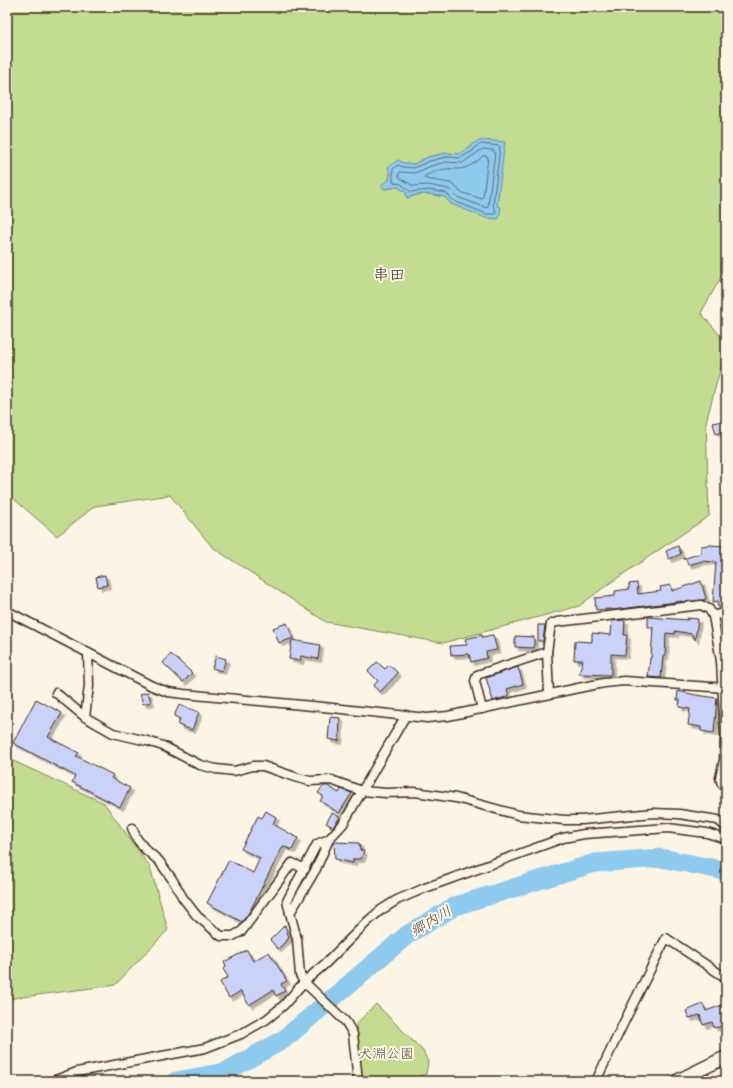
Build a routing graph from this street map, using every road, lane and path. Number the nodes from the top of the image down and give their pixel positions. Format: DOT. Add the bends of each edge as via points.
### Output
graph roads {
  1 [pos="7,611"];
  2 [pos="726,612"];
  3 [pos="713,616"];
  4 [pos="547,652"];
  5 [pos="88,653"];
  6 [pos="724,688"];
  7 [pos="56,693"];
  8 [pos="549,694"];
  9 [pos="482,709"];
  10 [pos="86,716"];
  11 [pos="406,716"];
  12 [pos="726,787"];
  13 [pos="362,791"];
  14 [pos="726,815"];
  15 [pos="719,821"];
  16 [pos="726,827"];
  17 [pos="132,828"];
  18 [pos="329,839"];
  19 [pos="726,839"];
  20 [pos="305,869"];
  21 [pos="290,913"];
  22 [pos="726,978"];
  23 [pos="306,983"];
  24 [pos="726,1058"];
  25 [pos="53,1081"];
  26 [pos="358,1081"];
  27 [pos="596,1081"];
  28 [pos="678,1081"];
  1 -- 5 [label="street"];
  2 -- 3 [label="street"];
  3 -- 4 [label="street" via="709,609 701,605 557,622 551,624"];
  3 -- 6 [label="street"];
  4 -- 8 [label="street"];
  4 -- 9 [label="street" via="477,675 475,681"];
  5 -- 10 [label="street" via="89,686"];
  5 -- 11 [label="street" via="152,686 176,693"];
  6 -- 8 [label="street" via="624,681"];
  6 -- 12 [label="street" via="724,760 720,778"];
  7 -- 10 [label="street"];
  8 -- 9 [label="street"];
  9 -- 11 [label="street" via="427,718"];
  10 -- 13 [label="street" via="113,733 162,746 200,765 234,770 263,766 298,778 331,780"];
  11 -- 13 [label="street"];
  13 -- 15 [label="street" via="422,793 456,798 518,815 564,820 654,813 698,816"];
  13 -- 18 [label="street" via="343,824"];
  14 -- 15 [label="street"];
  15 -- 16 [label="street"];
  17 -- 20 [label="street" via="137,839 159,861 197,916 221,936 233,936 242,931 292,863"];
  18 -- 20 [label="street" via="317,844"];
  18 -- 21 [label="street" via="316,869"];
  19 -- 23 [label="street" via="707,833 668,828 563,838 397,900 368,921"];
  20 -- 21 [label="street" via="287,901"];
  21 -- 23 [label="street" via="297,940 300,975"];
  22 -- 27 [label="street" via="666,938"];
  23 -- 25 [label="street" via="266,1019 241,1034 205,1048 77,1072"];
  23 -- 26 [label="street" via="346,1022 353,1034"];
  24 -- 28 [label="main road"];
}
